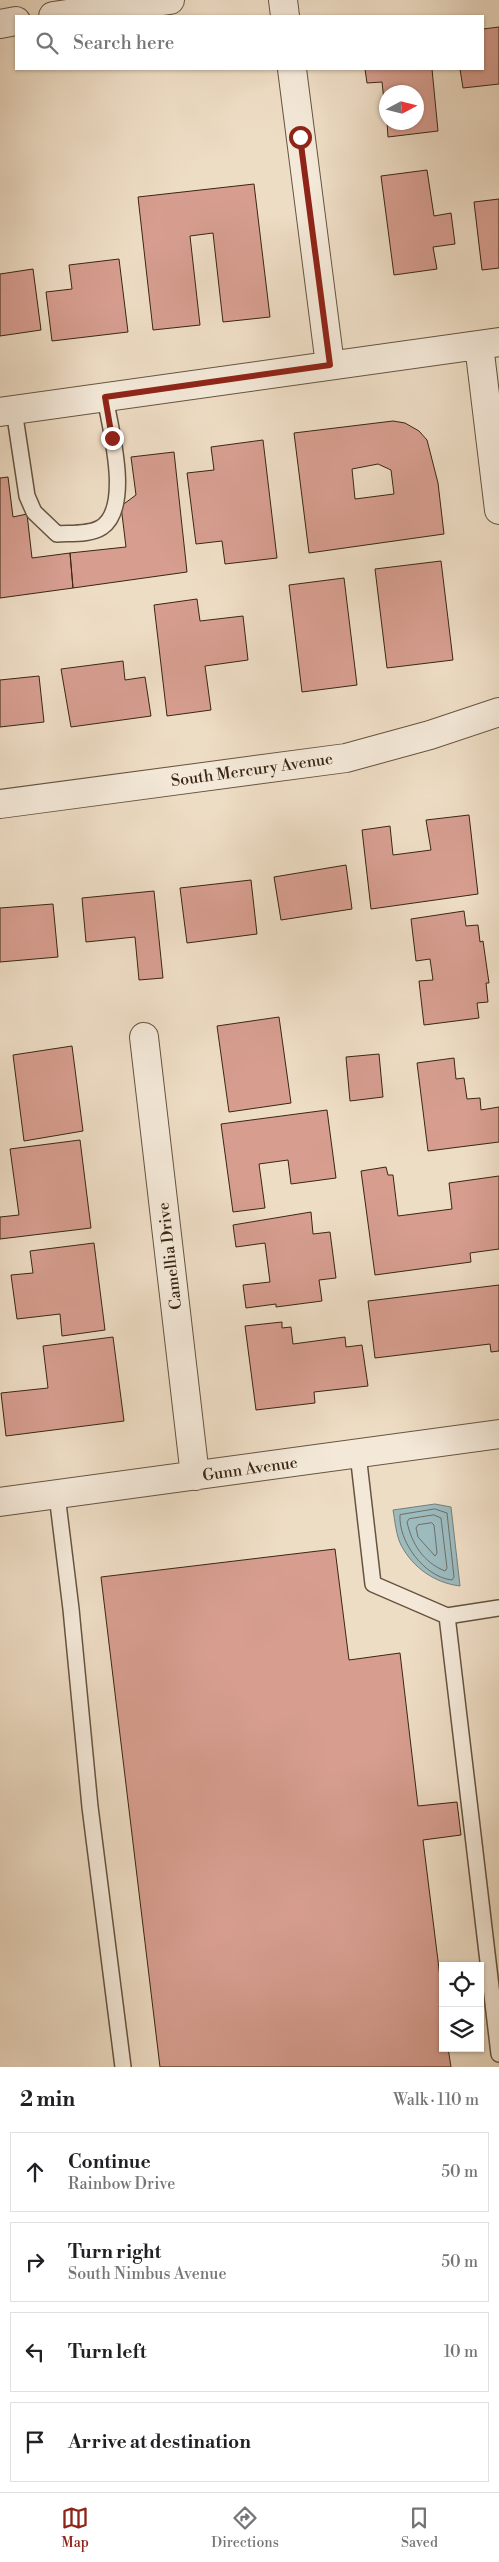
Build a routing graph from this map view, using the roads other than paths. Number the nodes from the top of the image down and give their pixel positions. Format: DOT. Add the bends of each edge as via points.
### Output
graph roads {
  1 [pos="170,0"];
  2 [pos="283,0"];
  3 [pos="81,6"];
  4 [pos="57,15"];
  5 [pos="285,15"];
  6 [pos="15,21"];
  7 [pos="0,24"];
  8 [pos="292,70"];
  9 [pos="489,343"];
  10 [pos="330,365"];
  11 [pos="105,397"];
  12 [pos="7,411"];
  13 [pos="499,510"];
  14 [pos="499,712"];
  15 [pos="0,804"];
  16 [pos="144,1037"];
  17 [pos="499,1434"];
  18 [pos="358,1454"];
  19 [pos="195,1476"];
  20 [pos="57,1495"];
  21 [pos="0,1502"];
  22 [pos="499,1608"];
  23 [pos="448,1616"];
  24 [pos="499,2054"];
  25 [pos="123,2067"];
  1 -- 3 [label="street"];
  2 -- 5 [label="street"];
  3 -- 4 [label="street"];
  6 -- 7 [label="street"];
  8 -- 10 [label="street"];
  9 -- 10 [label="street"];
  9 -- 13 [label="street"];
  10 -- 11 [label="street"];
  11 -- 12 [label="street"];
  11 -- 12 [label="lane" via="118,485 110,519 91,531 57,534 34,512 27,496"];
  14 -- 15 [label="street, South Mercury Avenue" via="346,758"];
  16 -- 19 [label="street, Camellia Drive"];
  17 -- 18 [label="street, Gunn Avenue"];
  18 -- 19 [label="street, Gunn Avenue"];
  18 -- 23 [label="lane" via="373,1584"];
  19 -- 20 [label="street, Gunn Avenue"];
  20 -- 21 [label="street, Gunn Avenue"];
  20 -- 25 [label="lane" via="90,1807"];
  22 -- 23 [label="lane"];
  23 -- 24 [label="lane"];
}
